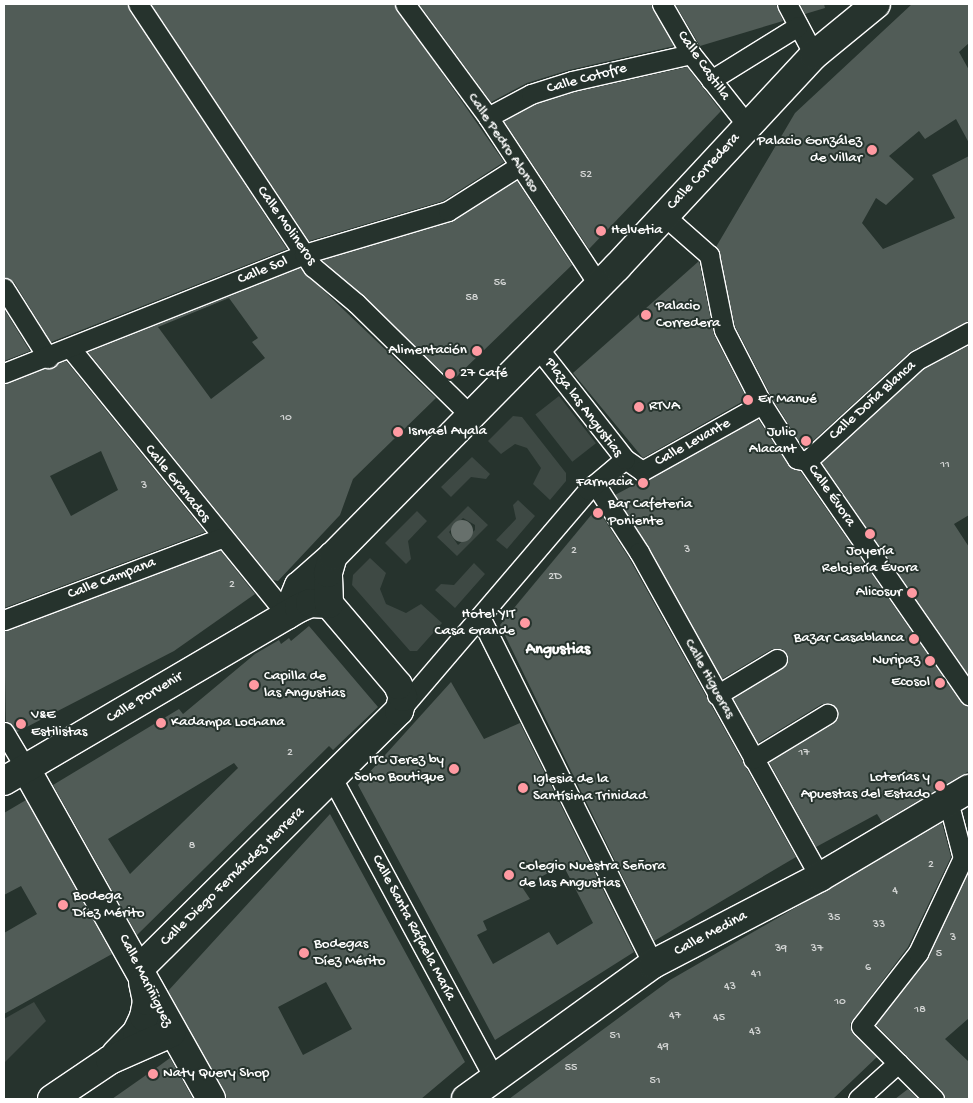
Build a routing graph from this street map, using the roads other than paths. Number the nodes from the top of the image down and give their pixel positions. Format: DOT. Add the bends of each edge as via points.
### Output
graph roads {
  1 [pos="138,4"];
  2 [pos="405,4"];
  3 [pos="662,4"];
  4 [pos="787,4"];
  5 [pos="876,4"];
  6 [pos="798,26"];
  7 [pos="691,54"];
  8 [pos="814,55"];
  9 [pos="711,80"];
  10 [pos="488,117"];
  11 [pos="747,125"];
  12 [pos="519,166"];
  13 [pos="668,219"];
  14 [pos="304,254"];
  15 [pos="598,284"];
  16 [pos="4,288"];
  17 [pos="969,332"];
  18 [pos="71,348"];
  19 [pos="538,348"];
  20 [pos="48,358"];
  21 [pos="4,374"];
  22 [pos="762,404"];
  23 [pos="472,417"];
  24 [pos="625,459"];
  25 [pos="807,461"];
  26 [pos="595,484"];
  27 [pos="221,538"];
  28 [pos="333,556"];
  29 [pos="329,604"];
  30 [pos="287,615"];
  31 [pos="480,617"];
  32 [pos="4,620"];
  33 [pos="777,659"];
  34 [pos="716,695"];
  35 [pos="969,695"];
  36 [pos="399,711"];
  37 [pos="827,714"];
  38 [pos="4,732"];
  39 [pos="753,760"];
  40 [pos="15,775"];
  41 [pos="333,780"];
  42 [pos="959,795"];
  43 [pos="820,876"];
  44 [pos="653,964"];
  45 [pos="140,968"];
  46 [pos="171,1032"];
  47 [pos="110,1060"];
  48 [pos="898,1063"];
  49 [pos="493,1076"];
  50 [pos="52,1099"];
  51 [pos="211,1099"];
  52 [pos="466,1099"];
  53 [pos="858,1099"];
  54 [pos="934,1099"];
  1 -- 14 [label="street, Calle Molineros"];
  2 -- 10 [label="street, Calle Pedro Alonso"];
  3 -- 7 [label="street, Calle Castilla"];
  4 -- 6 [label="street"];
  5 -- 8 [label="street, Calle Corredera"];
  6 -- 8 [label="street"];
  6 -- 9 [label="street"];
  7 -- 9 [label="street, Calle Castilla"];
  7 -- 10 [label="street, Calle Cotofre" via="531,94"];
  8 -- 11 [label="street, Calle Corredera"];
  9 -- 11 [label="street, Calle Castilla"];
  10 -- 12 [label="street, Calle Pedro Alonso"];
  11 -- 15 [label="street, Calle Corredera"];
  12 -- 14 [label="street, Calle Sol" via="448,211"];
  12 -- 15 [label="street, Calle Pedro Alonso"];
  13 -- 22 [label="street, Calle Évora" via="709,254 724,330"];
  14 -- 18 [label="street, Calle Sol"];
  14 -- 23 [label="street, Calle Molineros"];
  15 -- 19 [label="street, Calle Corredera"];
  16 -- 20 [label="street"];
  17 -- 25 [label="street, Calle Doña Blanca" via="917,360"];
  18 -- 20 [label="street, Calle Sol"];
  18 -- 27 [label="street, Calle Granados"];
  19 -- 23 [label="street, Plaza las Angustias"];
  19 -- 24 [label="street, Plaza las Angustias"];
  20 -- 21 [label="street, Calle Sol"];
  22 -- 24 [label="street, Calle Levante" via="642,471"];
  22 -- 25 [label="street, Calle Évora" via="797,459"];
  23 -- 28 [label="street, Plaza las Angustias"];
  24 -- 26 [label="street, Plaza las Angustias"];
  25 -- 35 [label="street, Calle Évora"];
  26 -- 31 [label="street, Plaza las Angustias"];
  26 -- 34 [label="street, Calle Higueras" via="640,552"];
  27 -- 30 [label="street, Calle Granados"];
  27 -- 32 [label="street, Calle Campana"];
  28 -- 29 [label="street" via="328,573"];
  28 -- 30 [label="street" via="298,586"];
  29 -- 30 [label="street, Calle Porvenir" via="310,603"];
  29 -- 36 [label="street" via="398,685 403,697"];
  30 -- 40 [label="street, Calle Porvenir"];
  31 -- 36 [label="street, Plaza las Angustias"];
  31 -- 44 [label="street"];
  33 -- 34 [label="street"];
  34 -- 39 [label="street, Calle Higueras"];
  36 -- 41 [label="street, Calle Diego Fernández Herrera"];
  37 -- 39 [label="street"];
  38 -- 40 [label="street, Calle Mariñiguez"];
  39 -- 43 [label="street, Calle Higueras"];
  40 -- 45 [label="street, Calle Mariñiguez"];
  41 -- 45 [label="street, Calle Diego Fernández Herrera"];
  41 -- 49 [label="street, Calle Santa Rafaela María"];
  42 -- 43 [label="street, Calle Medina"];
  42 -- 48 [label="street" via="963,858 918,953 861,1026"];
  43 -- 44 [label="street, Calle Medina"];
  44 -- 49 [label="street, Calle Medina"];
  45 -- 46 [label="street, Calle Mariñiguez"];
  45 -- 47 [label="street" via="146,1002 144,1017 137,1032"];
  46 -- 47 [label="street"];
  46 -- 51 [label="street, Calle Mariñiguez"];
  47 -- 50 [label="street"];
  48 -- 53 [label="street"];
  48 -- 54 [label="street"];
  49 -- 52 [label="street, Calle Medina"];
}
